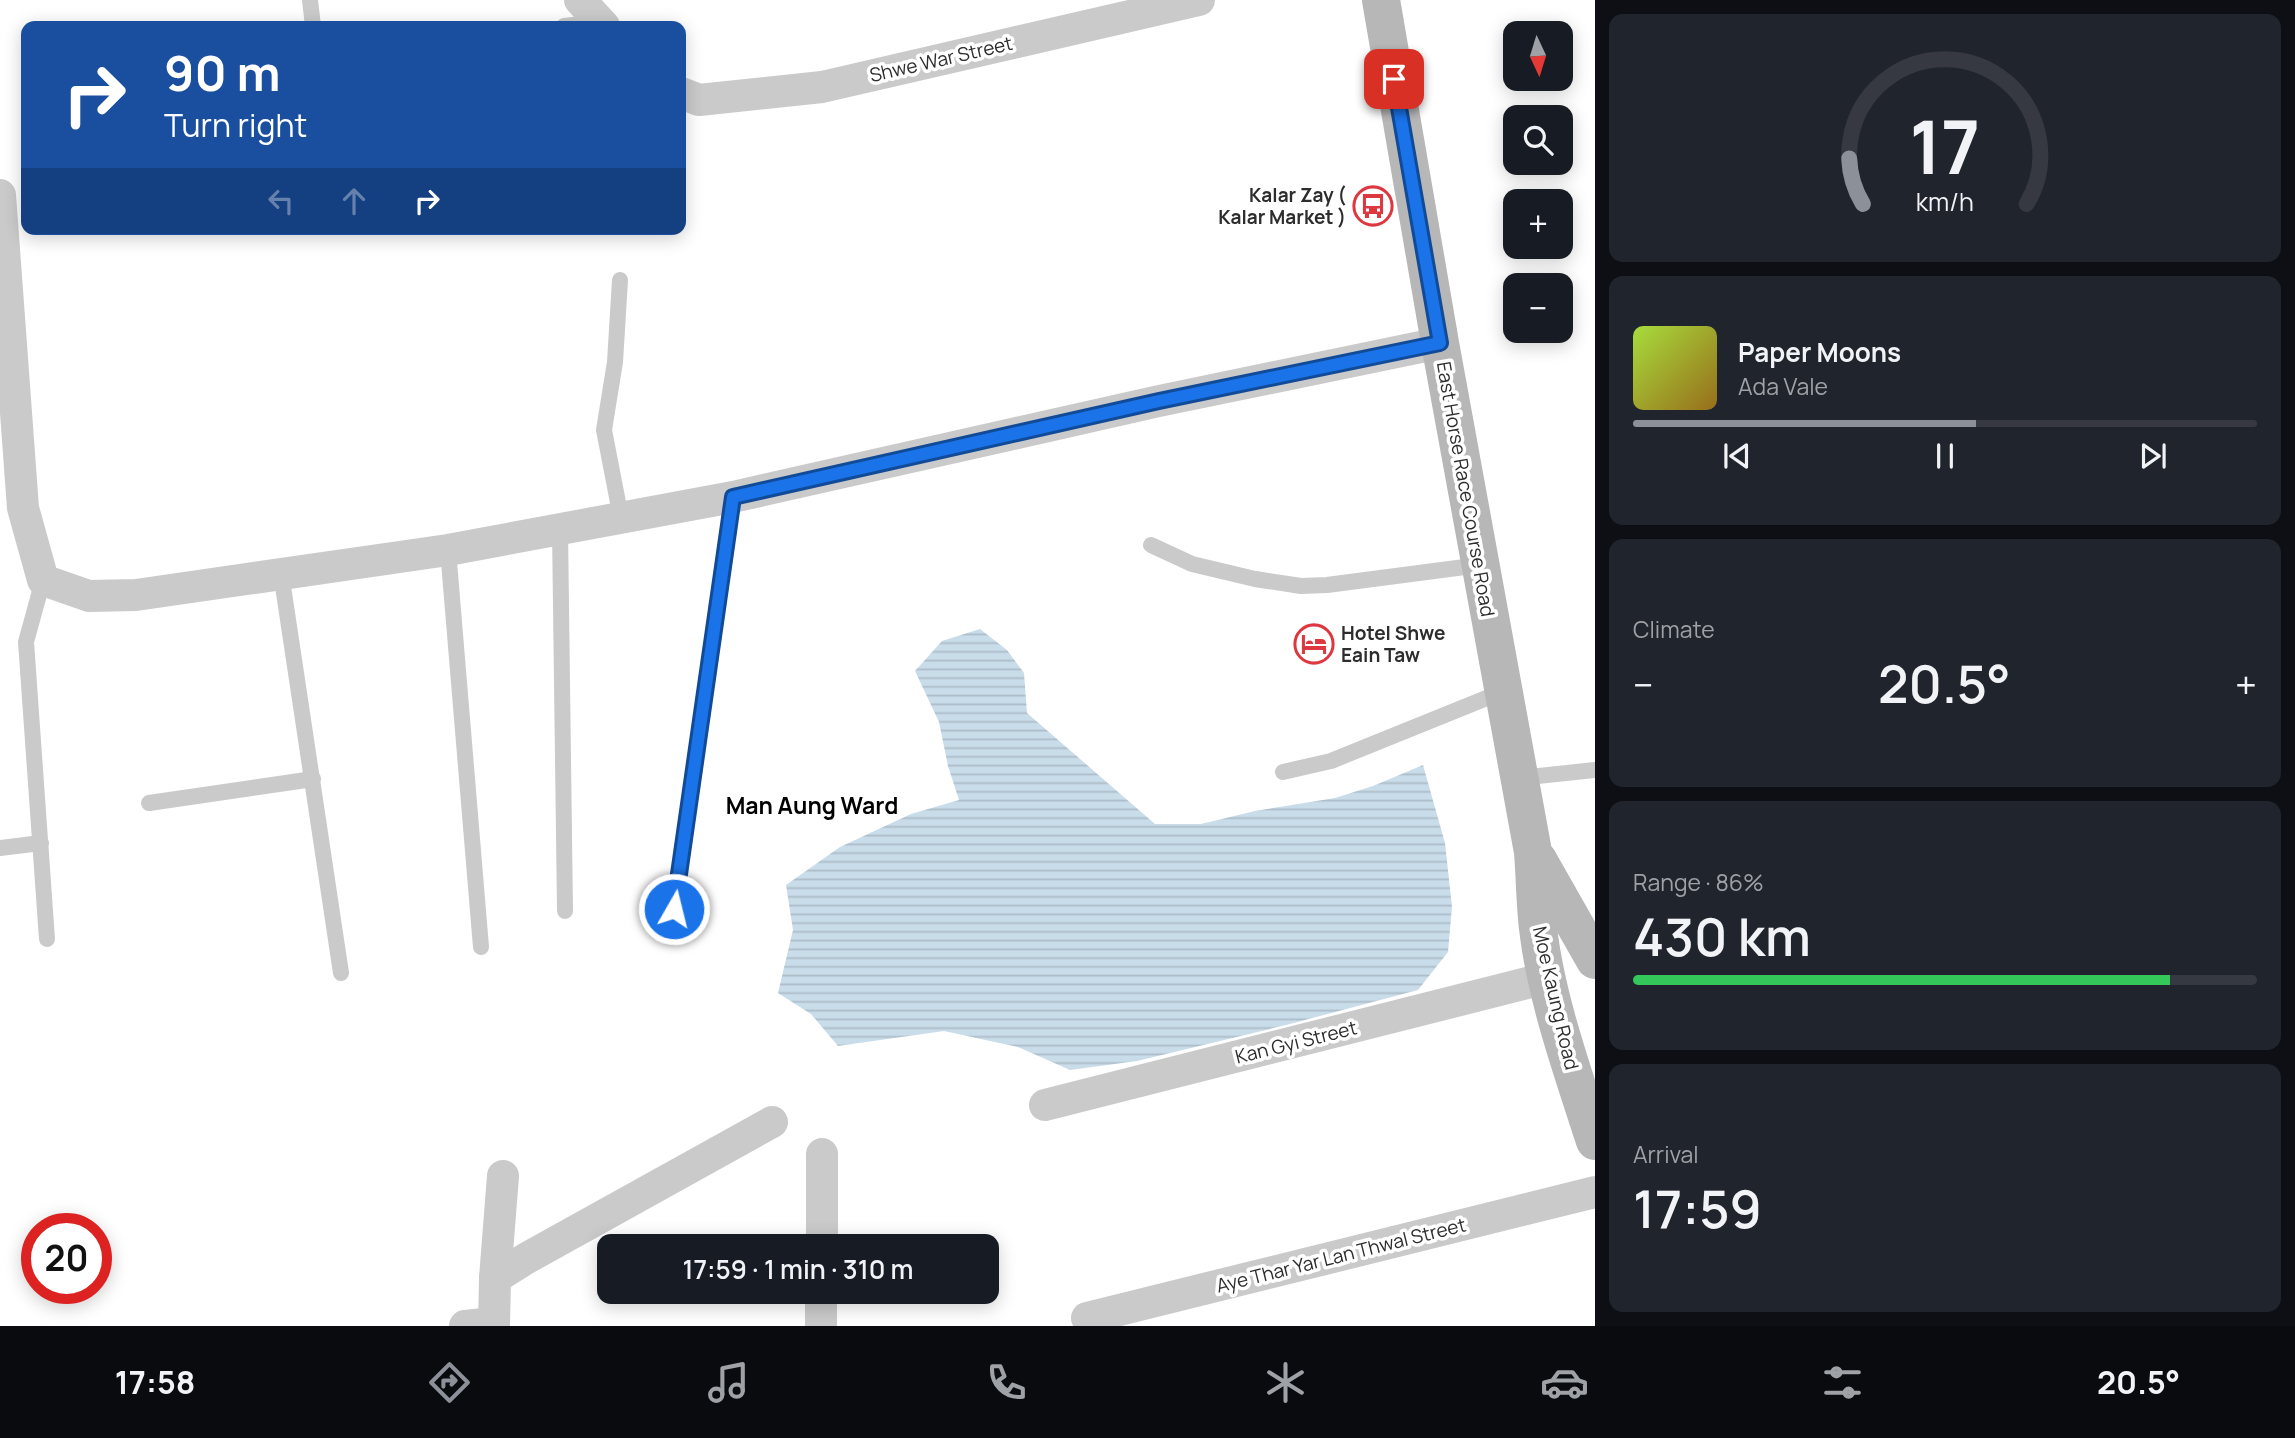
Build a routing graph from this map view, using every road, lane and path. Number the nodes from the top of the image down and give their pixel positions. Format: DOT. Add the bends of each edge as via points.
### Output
graph roads {
  1 [pos="310,0"];
  2 [pos="1199,0"];
  3 [pos="1381,0"];
  4 [pos="312,21"];
  5 [pos="686,95"];
  6 [pos="0,195"];
  7 [pos="620,281"];
  8 [pos="1440,343"];
  9 [pos="733,497"];
  10 [pos="621,518"];
  11 [pos="560,529"];
  12 [pos="1152,545"];
  13 [pos="448,550"];
  14 [pos="1480,565"];
  15 [pos="281,573"];
  16 [pos="43,580"];
  17 [pos="1504,691"];
  18 [pos="1595,769"];
  19 [pos="1283,772"];
  20 [pos="1520,778"];
  21 [pos="313,779"];
  22 [pos="149,803"];
  23 [pos="41,843"];
  24 [pos="0,848"];
  25 [pos="1534,852"];
  26 [pos="674,909"];
  27 [pos="565,911"];
  28 [pos="47,939"];
  29 [pos="481,947"];
  30 [pos="1595,960"];
  31 [pos="341,973"];
  32 [pos="1547,978"];
  33 [pos="1045,1105"];
  34 [pos="772,1122"];
  35 [pos="1595,1140"];
  36 [pos="822,1154"];
  37 [pos="503,1176"];
  38 [pos="1595,1192"];
  39 [pos="821,1234"];
  40 [pos="495,1278"];
  41 [pos="821,1304"];
  42 [pos="1087,1318"];
  43 [pos="484,1325"];
  44 [pos="821,1326"];
  1 -- 4 [label="lane"];
  2 -- 5 [label="street, Shwe War Street" via="822,87 699,100"];
  3 -- 8 [label="main road, East Horse Race Course Road"];
  6 -- 16 [label="street" via="23,508"];
  7 -- 10 [label="lane" via="615,362 604,430"];
  8 -- 9 [label="street"];
  8 -- 14 [label="main road, East Horse Race Course Road"];
  9 -- 10 [label="street"];
  9 -- 26 [label="lane"];
  10 -- 11 [label="street"];
  11 -- 13 [label="street"];
  11 -- 27 [label="lane"];
  12 -- 14 [label="lane" via="1192,564 1301,586"];
  13 -- 15 [label="street"];
  13 -- 29 [label="lane"];
  14 -- 17 [label="main road, East Horse Race Course Road"];
  15 -- 16 [label="street" via="136,595 89,596"];
  15 -- 21 [label="lane"];
  16 -- 23 [label="lane" via="26,642"];
  17 -- 19 [label="lane" via="1331,761"];
  17 -- 20 [label="main road, East Horse Race Course Road"];
  18 -- 20 [label="lane"];
  20 -- 25 [label="main road, East Horse Race Course Road"];
  21 -- 22 [label="lane"];
  21 -- 31 [label="lane"];
  23 -- 24 [label="lane"];
  23 -- 28 [label="lane"];
  25 -- 30 [label="main road"];
  25 -- 32 [label="main road, Moe Kaung Road" via="1538,928"];
  32 -- 33 [label="street, Kan Gyi Street"];
  32 -- 35 [label="main road, Moe Kaung Road"];
  34 -- 40 [label="street"];
  36 -- 39 [label="street"];
  37 -- 40 [label="street"];
  38 -- 42 [label="street, Aye Thar Yar Lan Thwal Street"];
  40 -- 43 [label="street"];
  41 -- 44 [label="street"];
}
